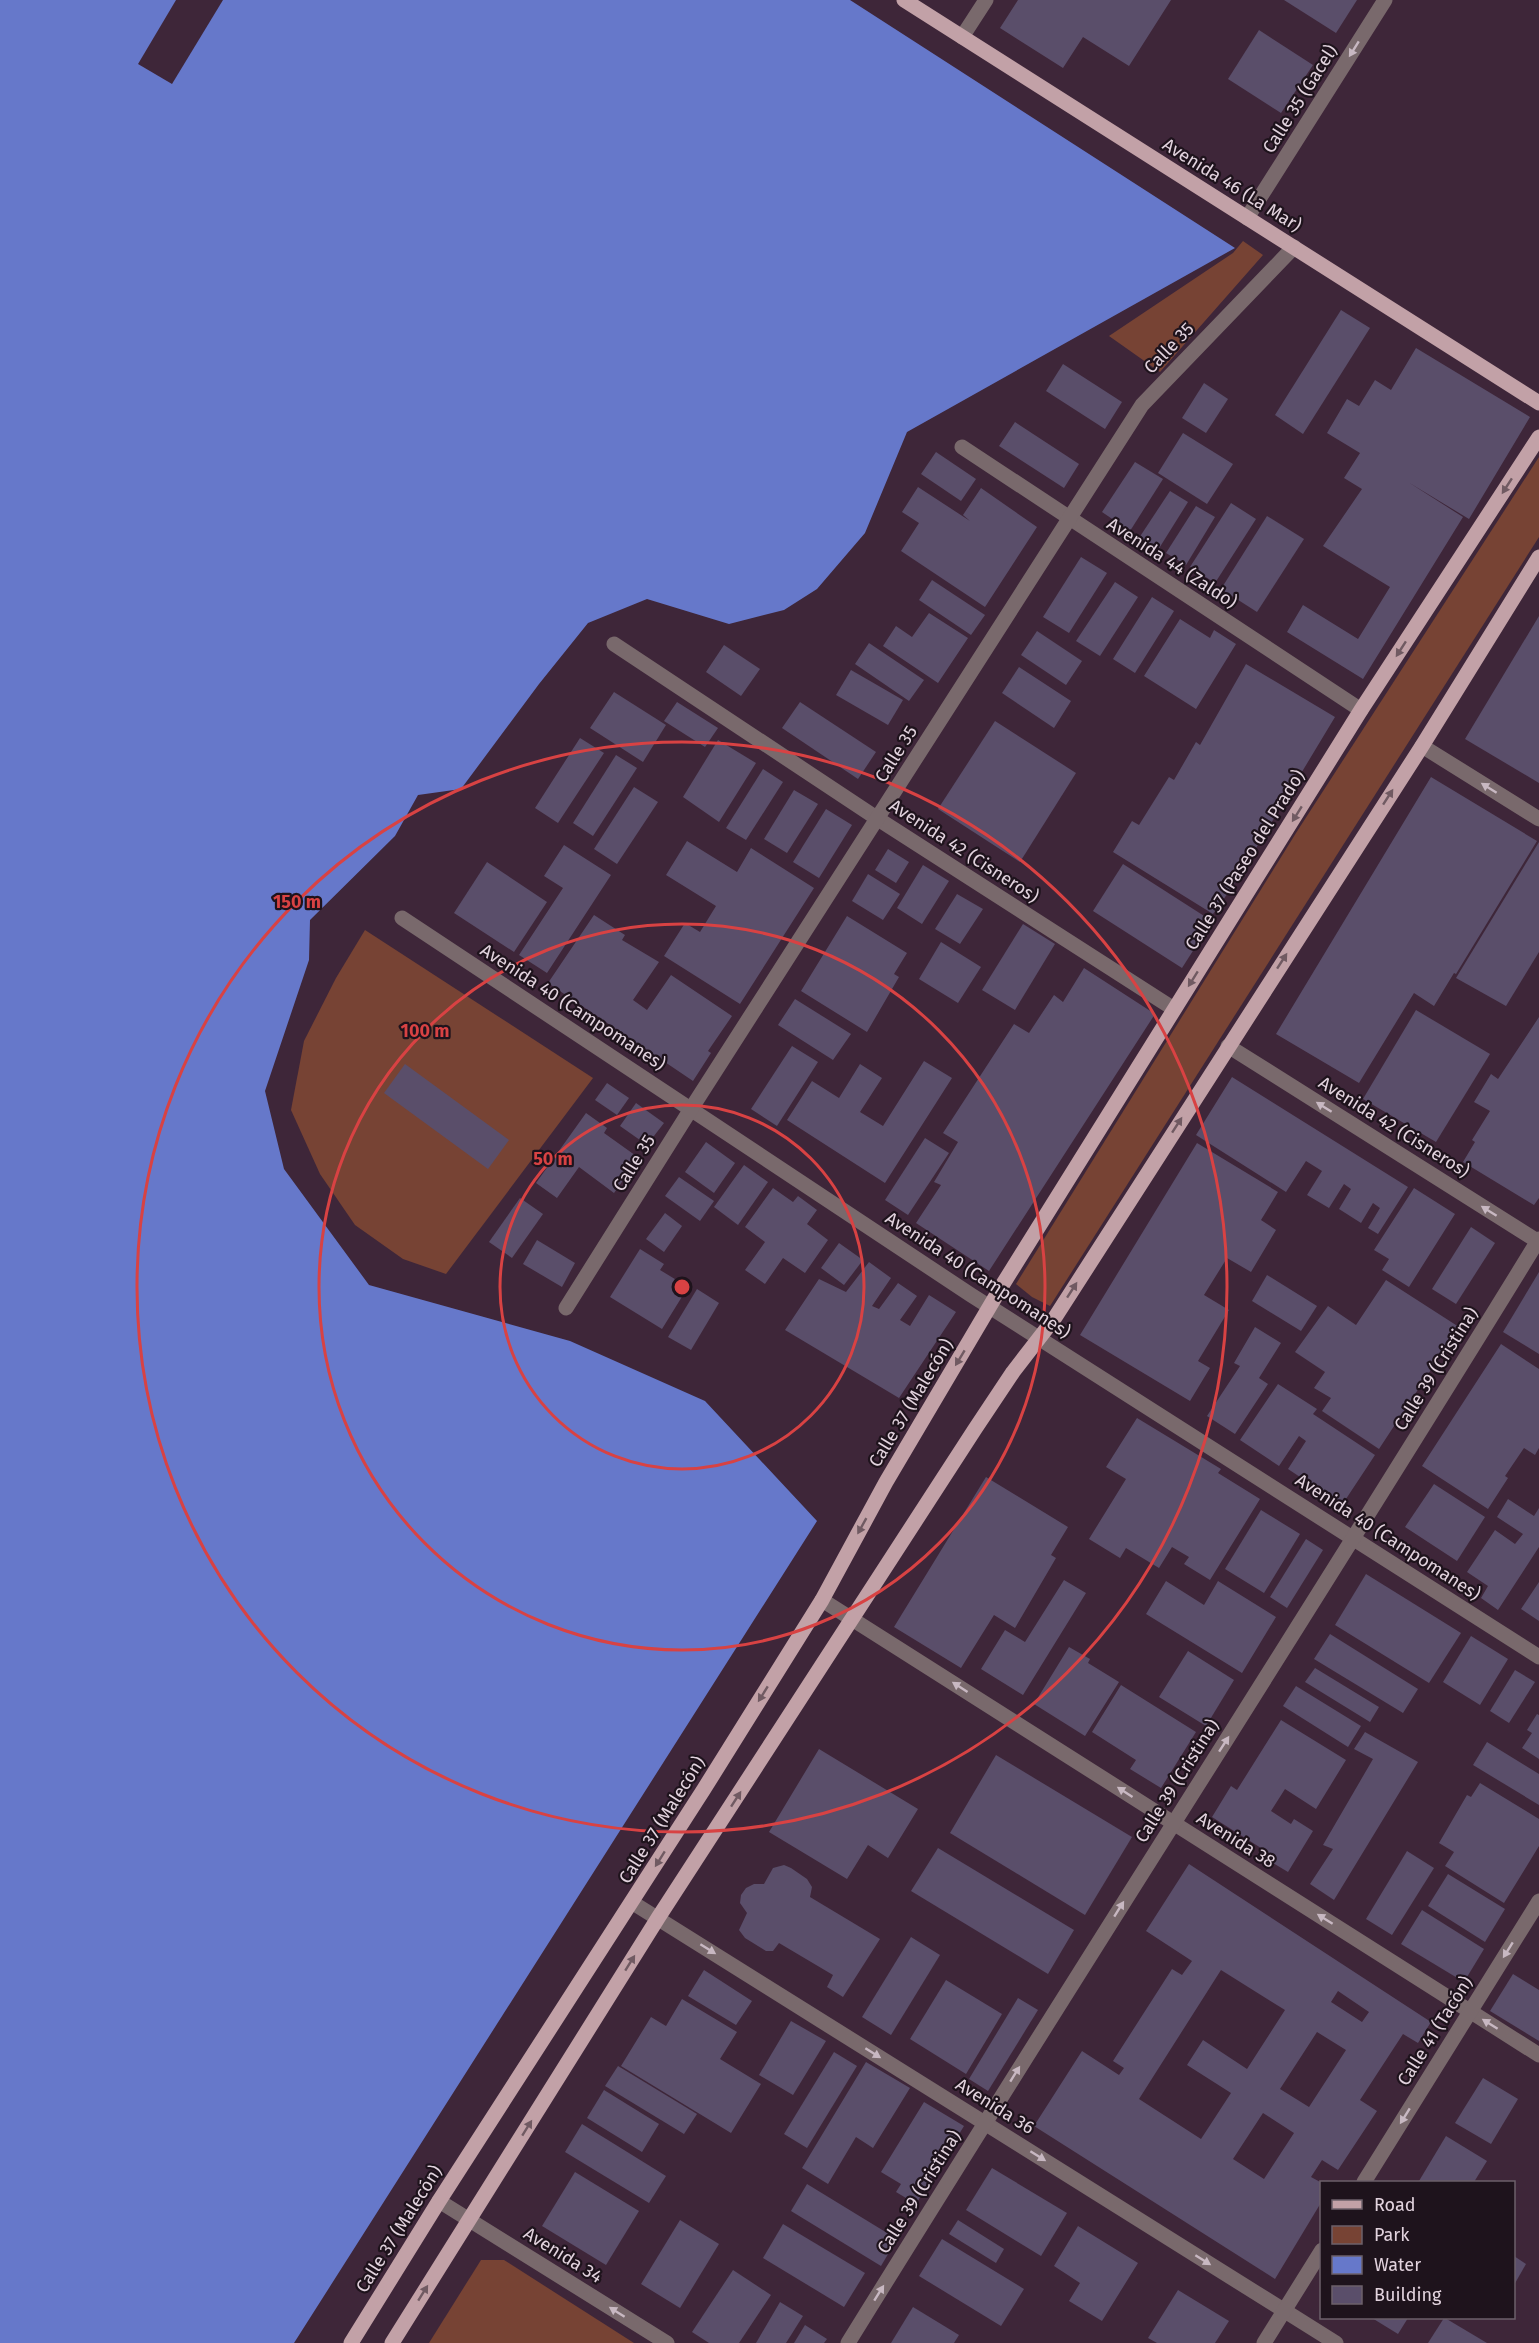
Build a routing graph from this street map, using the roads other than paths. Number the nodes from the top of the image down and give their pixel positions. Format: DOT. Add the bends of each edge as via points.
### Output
graph roads {
  1 [pos="904,0"];
  2 [pos="986,0"];
  3 [pos="1385,0"];
  4 [pos="962,37"];
  5 [pos="1247,218"];
  6 [pos="1294,247"];
  7 [pos="1539,404"];
  8 [pos="1539,437"];
  9 [pos="962,447"];
  10 [pos="1068,519"];
  11 [pos="1539,556"];
  12 [pos="614,644"];
  13 [pos="1361,710"];
  14 [pos="1422,746"];
  15 [pos="878,819"];
  16 [pos="1539,819"];
  17 [pos="402,918"];
  18 [pos="1174,1010"];
  19 [pos="1228,1046"];
  20 [pos="691,1109"];
  21 [pos="1539,1241"];
  22 [pos="990,1307"];
  23 [pos="566,1308"];
  24 [pos="1039,1338"];
  25 [pos="1355,1539"];
  26 [pos="822,1600"];
  27 [pos="853,1619"];
  28 [pos="1539,1657"];
  29 [pos="1173,1823"];
  30 [pos="1539,1900"];
  31 [pos="633,1903"];
  32 [pos="658,1918"];
  33 [pos="1470,2011"];
  34 [pos="1539,2055"];
  35 [pos="984,2122"];
  36 [pos="1365,2181"];
  37 [pos="439,2201"];
  38 [pos="469,2220"];
  39 [pos="1320,2253"];
  40 [pos="1284,2310"];
  41 [pos="351,2343"];
  42 [pos="392,2343"];
  43 [pos="667,2343"];
  44 [pos="848,2343"];
  45 [pos="1264,2343"];
  46 [pos="1336,2343"];
  1 -- 4 [label="main road, Avenida 46 (La Mar)"];
  2 -- 4 [label="street"];
  3 -- 5 [label="street, Calle 35 (Gacel), one-way"];
  4 -- 5 [label="main road, Avenida 46 (La Mar)"];
  5 -- 6 [label="main road, Avenida 46 (La Mar)"];
  6 -- 7 [label="main road, Avenida 46 (La Mar)"];
  6 -- 10 [label="street, Calle 35" via="1142,405"];
  8 -- 13 [label="main road, Calle 37 (Paseo del Prado), one-way"];
  9 -- 10 [label="street, Avenida 44 (Zaldo)"];
  10 -- 13 [label="street, Avenida 44 (Zaldo)"];
  10 -- 15 [label="street, Calle 35"];
  11 -- 14 [label="main road"];
  12 -- 15 [label="street, Avenida 42 (Cisneros)"];
  13 -- 18 [label="main road, Calle 37 (Paseo del Prado), one-way"];
  16 -- 14 [label="street, one-way"];
  19 -- 14 [label="main road, one-way"];
  15 -- 18 [label="street, Avenida 42 (Cisneros)"];
  15 -- 20 [label="street, Calle 35"];
  17 -- 20 [label="street, Avenida 40 (Campomanes)"];
  18 -- 22 [label="main road, Calle 37 (Paseo del Prado)"];
  21 -- 19 [label="street, Avenida 42 (Cisneros), one-way"];
  24 -- 19 [label="main road, one-way"];
  20 -- 22 [label="street, Avenida 40 (Campomanes)"];
  20 -- 23 [label="street, Calle 35"];
  21 -- 25 [label="street, Calle 39 (Cristina)"];
  22 -- 24 [label="street, Avenida 40 (Campomanes)"];
  22 -- 26 [label="main road, Calle 37 (Malecón), one-way" via="886,1482"];
  24 -- 25 [label="street, Avenida 40 (Campomanes)"];
  24 -- 27 [label="main road" via="975,1429"];
  25 -- 28 [label="street, Avenida 40 (Campomanes)"];
  29 -- 25 [label="street, Calle 39 (Cristina), one-way"];
  26 -- 27 [label="street, Avenida 38"];
  26 -- 31 [label="main road, Calle 37 (Malecón), one-way"];
  29 -- 27 [label="street, Avenida 38, one-way"];
  32 -- 27 [label="main road, one-way"];
  33 -- 29 [label="street, Avenida 38, one-way"];
  35 -- 29 [label="street, Calle 39 (Cristina), one-way"];
  30 -- 33 [label="street, Calle 41 (Tacón), one-way"];
  31 -- 32 [label="street, Avenida 36"];
  31 -- 37 [label="main road, Calle 37 (Malecón)"];
  32 -- 35 [label="street, Avenida 36, one-way"];
  38 -- 32 [label="main road, one-way"];
  34 -- 33 [label="street, Avenida 38, one-way"];
  33 -- 36 [label="street, Calle 41 (Tacón), one-way"];
  35 -- 40 [label="street, Avenida 36, one-way"];
  44 -- 35 [label="street, Calle 39 (Cristina), one-way"];
  37 -- 38 [label="street, Avenida 34"];
  37 -- 41 [label="main road, Calle 37 (Malecón)"];
  42 -- 38 [label="main road, one-way"];
  43 -- 38 [label="street, Avenida 34, one-way"];
  39 -- 40 [label="street"];
  40 -- 45 [label="street"];
  40 -- 46 [label="street, Avenida 36"];
}
